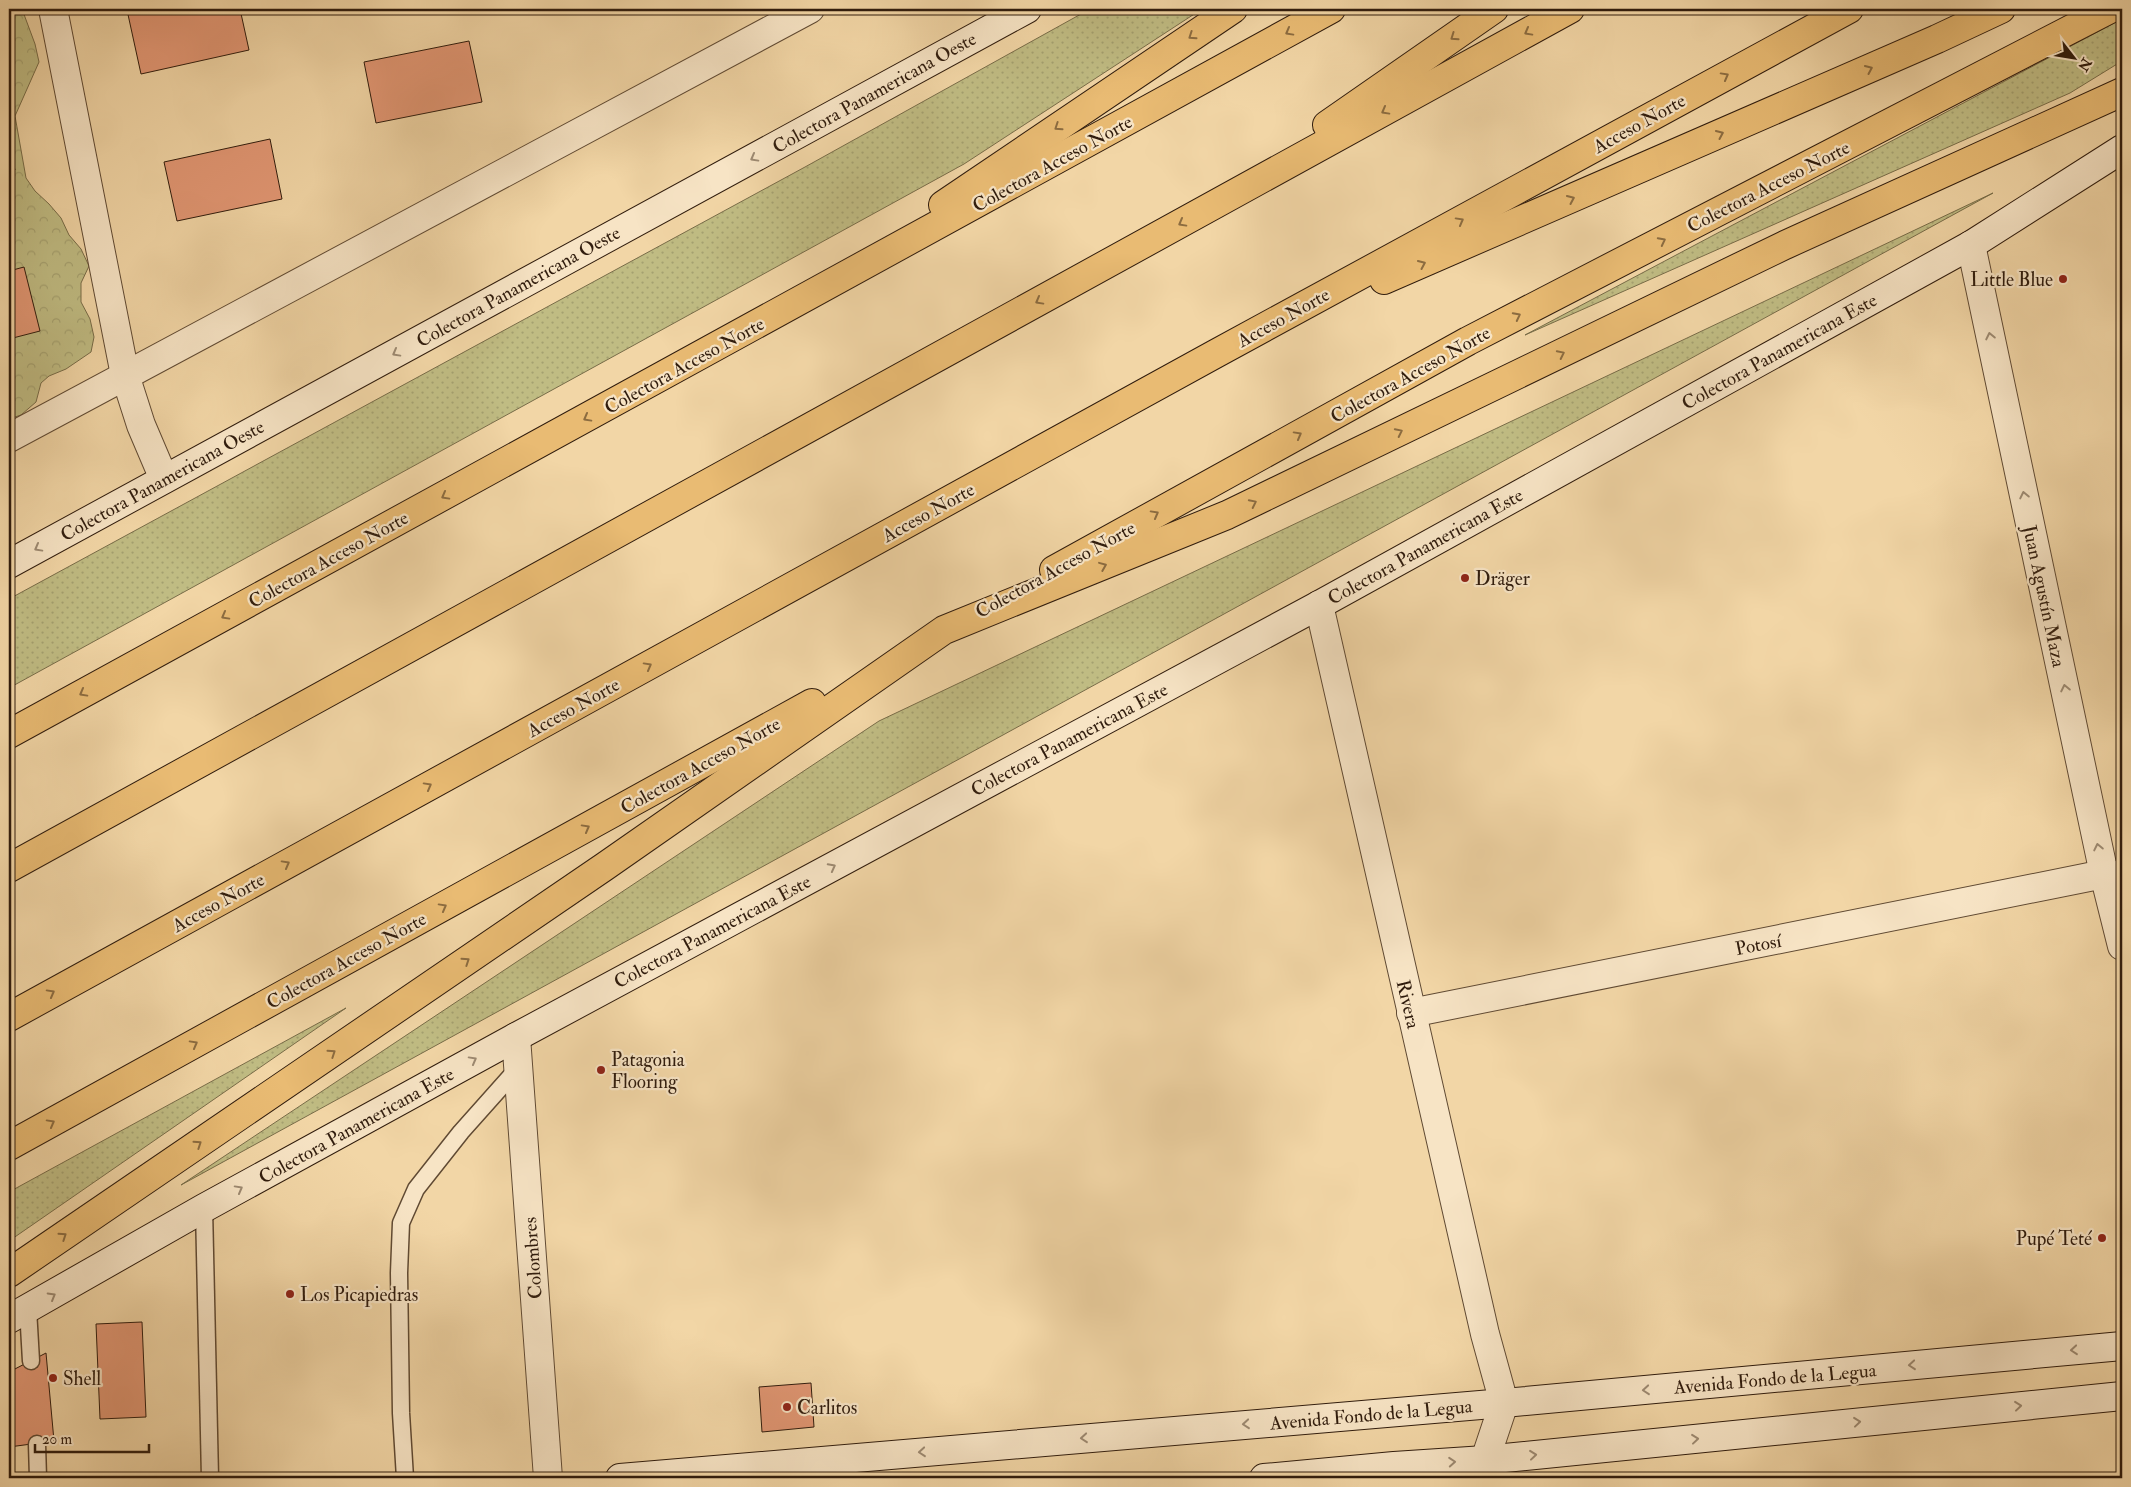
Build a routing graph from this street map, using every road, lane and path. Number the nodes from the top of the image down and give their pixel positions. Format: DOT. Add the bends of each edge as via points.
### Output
graph roads {
  1 [pos="53,9"];
  2 [pos="1027,9"];
  3 [pos="1232,9"];
  4 [pos="1331,9"];
  5 [pos="1494,9"];
  6 [pos="1570,9"];
  7 [pos="1849,9"];
  8 [pos="2001,9"];
  9 [pos="2110,9"];
  10 [pos="795,12"];
  11 [pos="2122,92"];
  12 [pos="2122,149"];
  13 [pos="1206,210"];
  14 [pos="1971,245"];
  15 [pos="799,302"];
  16 [pos="1217,353"];
  17 [pos="125,375"];
  18 [pos="9,438"];
  19 [pos="164,479"];
  20 [pos="9,564"];
  21 [pos="1318,605"];
  22 [pos="944,630"];
  23 [pos="9,734"];
  24 [pos="9,868"];
  25 [pos="2116,871"];
  26 [pos="2122,946"];
  27 [pos="1411,1013"];
  28 [pos="9,1017"];
  29 [pos="516,1037"];
  30 [pos="518,1068"];
  31 [pos="9,1146"];
  32 [pos="204,1208"];
  33 [pos="9,1274"];
  34 [pos="18,1314"];
  35 [pos="2122,1346"];
  36 [pos="31,1361"];
  37 [pos="2122,1396"];
  38 [pos="1504,1403"];
  39 [pos="37,1444"];
  40 [pos="1485,1469"];
  41 [pos="38,1478"];
  42 [pos="210,1478"];
  43 [pos="405,1478"];
  44 [pos="548,1478"];
  45 [pos="620,1478"];
  46 [pos="1264,1478"];
  1 -- 17 [label="street"];
  2 -- 19 [label="street, Colectora Panamericana Oeste, one-way"];
  3 -- 15 [label="highway, one-way"];
  4 -- 15 [label="highway, Colectora Acceso Norte, one-way"];
  5 -- 13 [label="highway, one-way"];
  6 -- 13 [label="highway, one-way"];
  16 -- 7 [label="highway, Acceso Norte, one-way"];
  16 -- 8 [label="highway, one-way"];
  22 -- 9 [label="highway, Colectora Acceso Norte, one-way" via="1468,341"];
  10 -- 17 [label="street"];
  22 -- 11 [label="highway, one-way" via="1227,515 1785,245"];
  12 -- 14 [label="street, Colectora Panamericana Este"];
  13 -- 24 [label="highway, one-way"];
  14 -- 21 [label="street, Colectora Panamericana Este"];
  25 -- 14 [label="street, Juan Agustín Maza, one-way"];
  15 -- 23 [label="highway, Colectora Acceso Norte, one-way"];
  28 -- 16 [label="highway, Acceso Norte, one-way"];
  17 -- 18 [label="street"];
  17 -- 19 [label="street" via="141,425"];
  19 -- 20 [label="street, Colectora Panamericana Oeste, one-way"];
  21 -- 27 [label="street, Rivera"];
  29 -- 21 [label="street, Colectora Panamericana Este, one-way"];
  31 -- 22 [label="highway, Colectora Acceso Norte, one-way"];
  33 -- 22 [label="highway, one-way"];
  25 -- 26 [label="street, Juan Agustín Maza"];
  25 -- 27 [label="street, Potosí"];
  27 -- 38 [label="street, Rivera"];
  29 -- 30 [label="street, Colombres"];
  32 -- 29 [label="street, Colectora Panamericana Este, one-way"];
  30 -- 43 [label="lane" via="416,1189 402,1223 400,1413"];
  30 -- 44 [label="street, Colombres"];
  34 -- 32 [label="street, Colectora Panamericana Este, one-way"];
  32 -- 42 [label="lane"];
  34 -- 36 [label="lane"];
  35 -- 38 [label="street, Avenida Fondo de la Legua, one-way"];
  40 -- 37 [label="street, one-way"];
  38 -- 40 [label="street"];
  38 -- 45 [label="street, Avenida Fondo de la Legua, one-way"];
  39 -- 41 [label="lane"];
  46 -- 40 [label="street, one-way" via="1401,1465"];
}
